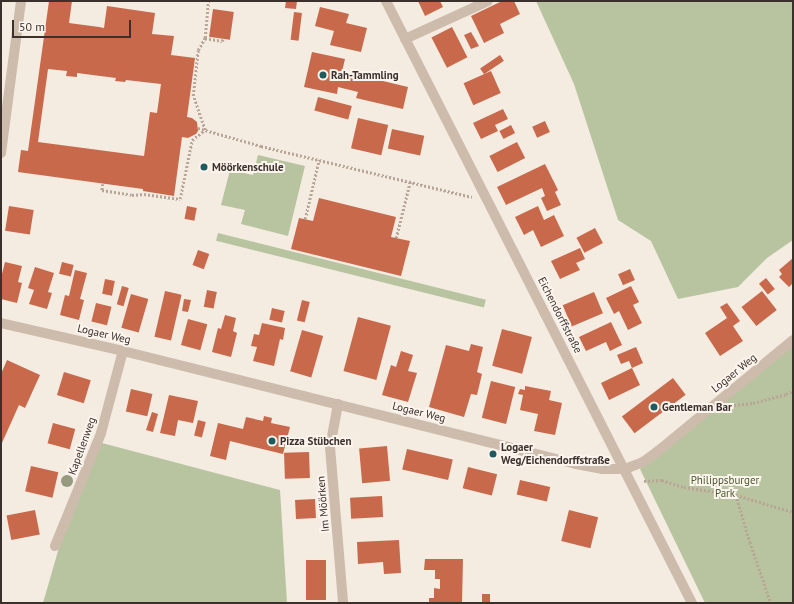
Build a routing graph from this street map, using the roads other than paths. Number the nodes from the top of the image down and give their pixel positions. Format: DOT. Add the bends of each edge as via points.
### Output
graph roads {
  1 [pos="18,1"];
  2 [pos="386,1"];
  3 [pos="488,1"];
  4 [pos="405,39"];
  5 [pos="1,147"];
  6 [pos="1,323"];
  7 [pos="793,340"];
  8 [pos="123,351"];
  9 [pos="338,404"];
  10 [pos="625,469"];
  11 [pos="55,546"];
  12 [pos="343,603"];
  13 [pos="692,603"];
  1 -- 5 [label="street"];
  2 -- 4 [label="street, Eichendorffstraße"];
  3 -- 4 [label="street"];
  4 -- 10 [label="street, Eichendorffstraße"];
  6 -- 8 [label="street, Logaer Weg"];
  7 -- 10 [label="street, Logaer Weg" via="658,451 643,462"];
  8 -- 9 [label="street, Logaer Weg"];
  8 -- 11 [label="street, Kapellenweg" via="101,433"];
  9 -- 10 [label="street, Logaer Weg" via="576,464"];
  9 -- 12 [label="street, Im Möörken" via="330,447"];
  10 -- 13 [label="street, Eichendorffstraße"];
}
